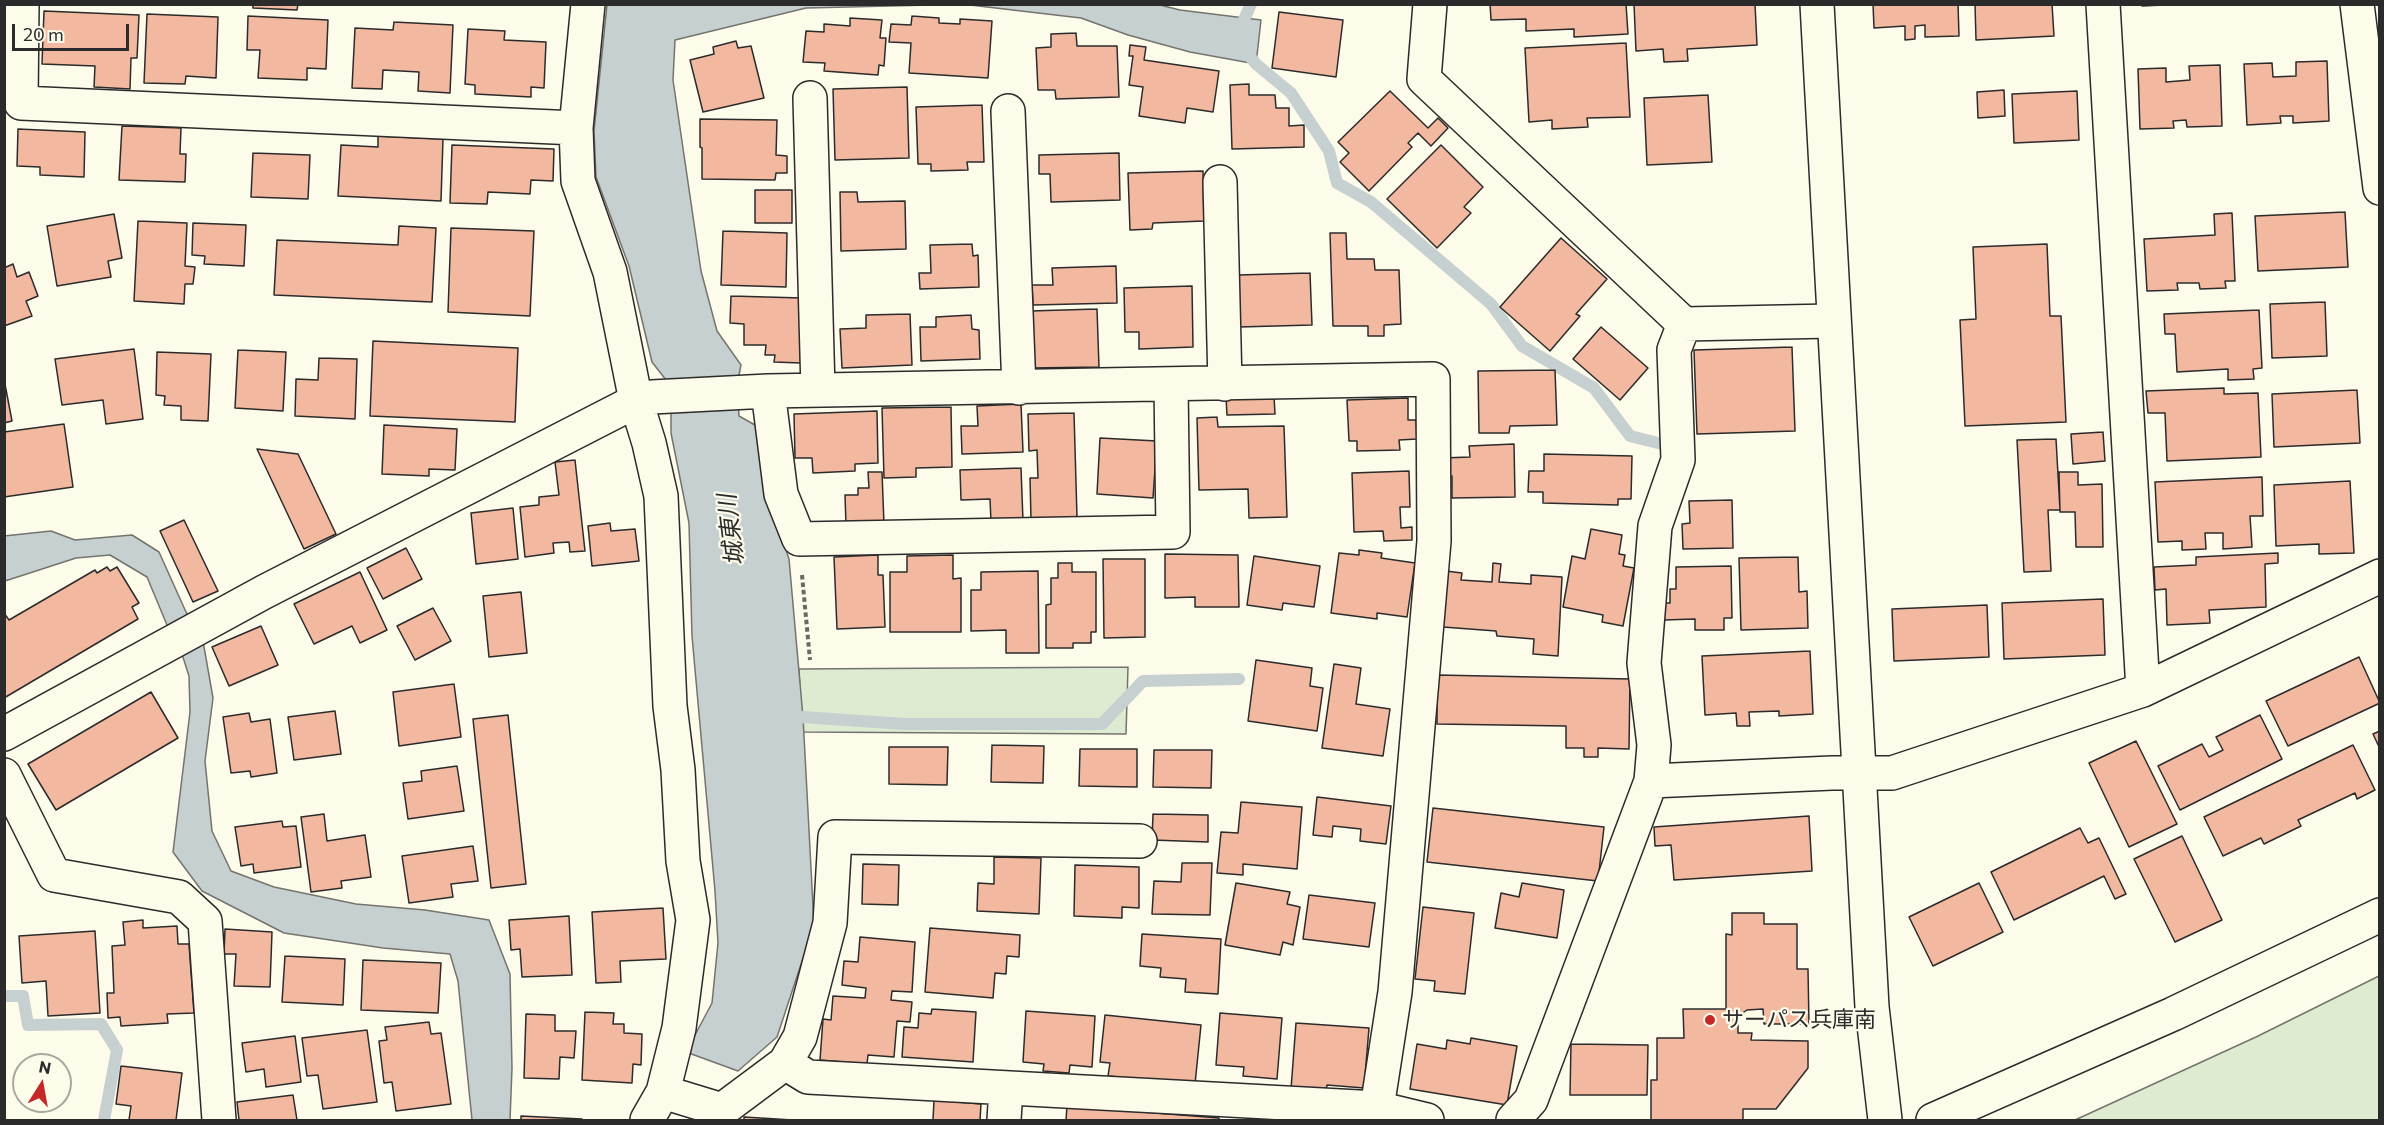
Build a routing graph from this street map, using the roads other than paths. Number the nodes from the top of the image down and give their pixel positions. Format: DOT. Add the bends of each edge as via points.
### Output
graph roads {
  1 [pos="22,4"];
  2 [pos="588,4"];
  3 [pos="1430,4"];
  4 [pos="1816,4"];
  5 [pos="2103,4"];
  6 [pos="2357,4"];
  7 [pos="810,98"];
  8 [pos="13,103"];
  9 [pos="1008,111"];
  10 [pos="576,128"];
  11 [pos="1220,182"];
  12 [pos="2379,188"];
  13 [pos="1832,321"];
  14 [pos="1684,324"];
  15 [pos="1225,384"];
  16 [pos="1171,385"];
  17 [pos="1019,388"];
  18 [pos="818,390"];
  19 [pos="760,391"];
  20 [pos="644,399"];
  21 [pos="2379,576"];
  22 [pos="2143,690"];
  23 [pos="4,734"];
  24 [pos="1858,774"];
  25 [pos="4,775"];
  26 [pos="1651,781"];
  27 [pos="1140,842"];
  28 [pos="2379,915"];
  29 [pos="784,1064"];
  30 [pos="1006,1088"];
  31 [pos="663,1092"];
  32 [pos="1377,1108"];
  33 [pos="1238,1111"];
  34 [pos="722,1115"];
  35 [pos="219,1120"];
  36 [pos="647,1120"];
  37 [pos="1004,1120"];
  38 [pos="1427,1120"];
  39 [pos="1513,1120"];
  40 [pos="1885,1120"];
  41 [pos="1933,1120"];
  1 -- 8 [label="street"];
  2 -- 10 [label="street"];
  3 -- 14 [label="street" via="1425,80"];
  4 -- 13 [label="street"];
  5 -- 22 [label="street"];
  6 -- 12 [label="street"];
  7 -- 18 [label="street"];
  8 -- 10 [label="street"];
  9 -- 17 [label="street"];
  10 -- 20 [label="street" via="578,181 610,272"];
  11 -- 15 [label="street"];
  13 -- 14 [label="street"];
  13 -- 24 [label="street"];
  14 -- 26 [label="street" via="1674,350 1678,460 1655,526 1644,663 1654,745"];
  15 -- 16 [label="street"];
  15 -- 32 [label="street" via="1433,380 1434,541 1395,992"];
  16 -- 17 [label="street"];
  16 -- 19 [label="street" via="1173,532 799,539 781,494"];
  17 -- 18 [label="street"];
  18 -- 19 [label="street"];
  19 -- 20 [label="street"];
  20 -- 23 [label="street" via="205,623"];
  20 -- 31 [label="street" via="661,496 670,706 678,770 682,861 693,920 680,1028"];
  21 -- 22 [label="street"];
  22 -- 24 [label="street" via="1892,773"];
  24 -- 26 [label="street"];
  24 -- 40 [label="street" via="1872,1007"];
  25 -- 35 [label="street" via="54,875 179,897 206,921"];
  26 -- 39 [label="street" via="1531,1100"];
  27 -- 29 [label="street" via="835,837 830,923 800,1037"];
  28 -- 41 [label="street" via="2173,1014"];
  29 -- 30 [label="street" via="808,1077"];
  29 -- 34 [label="street"];
  30 -- 33 [label="street"];
  30 -- 37 [label="street"];
  31 -- 34 [label="street"];
  31 -- 36 [label="street"];
  32 -- 33 [label="street"];
  32 -- 38 [label="street"];
}
